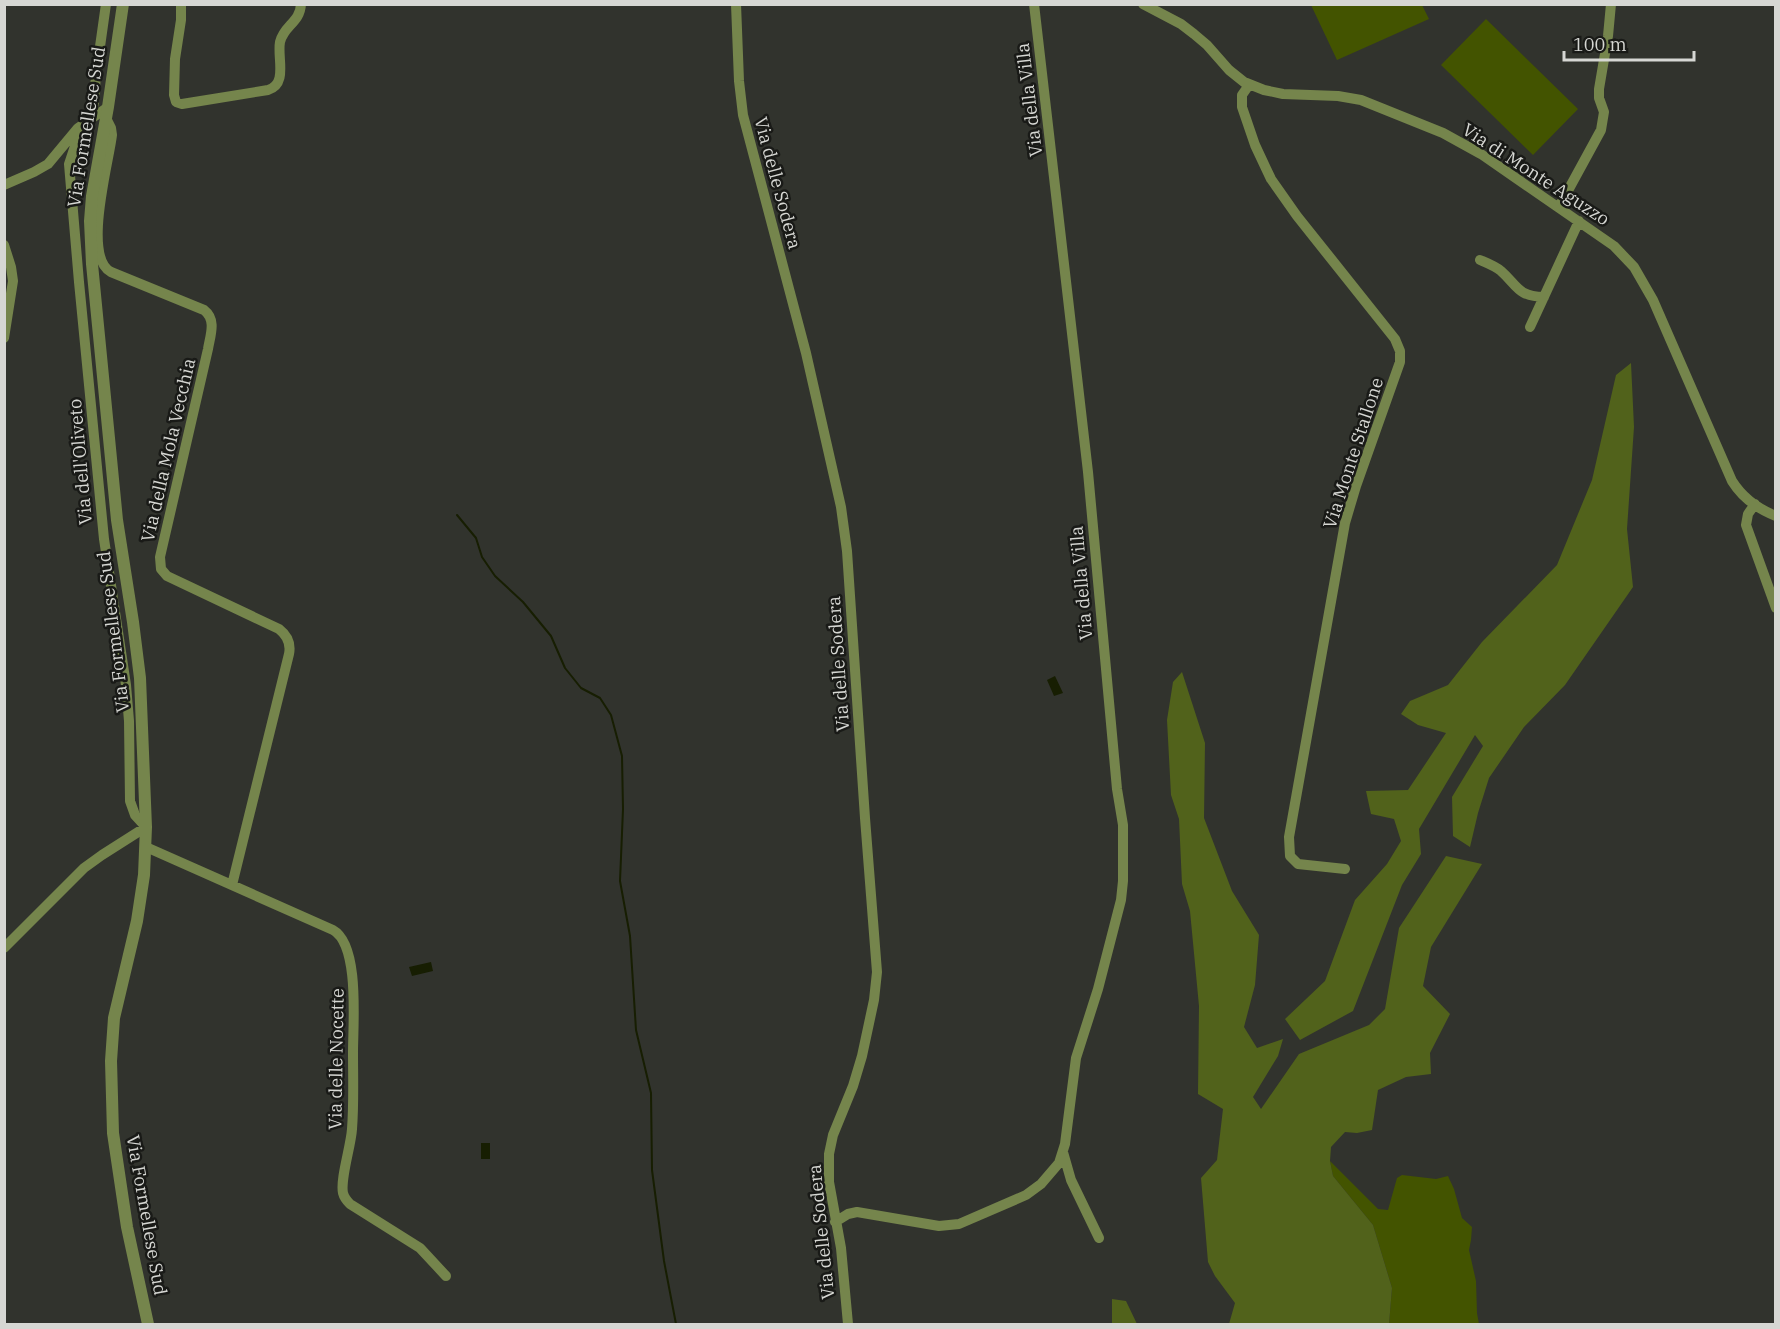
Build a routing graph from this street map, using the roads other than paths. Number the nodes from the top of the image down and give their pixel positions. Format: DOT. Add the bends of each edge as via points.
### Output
graph roads {
  1 [pos="106,4"];
  2 [pos="123,4"];
  3 [pos="181,4"];
  4 [pos="301,4"];
  5 [pos="736,4"];
  6 [pos="1034,4"];
  7 [pos="1143,4"];
  8 [pos="1611,4"];
  9 [pos="1249,85"];
  10 [pos="107,113"];
  11 [pos="93,116"];
  12 [pos="82,125"];
  13 [pos="4,185"];
  14 [pos="1559,207"];
  15 [pos="1579,221"];
  16 [pos="4,245"];
  17 [pos="1480,260"];
  18 [pos="1544,297"];
  19 [pos="1530,327"];
  20 [pos="4,338"];
  21 [pos="1755,504"];
  22 [pos="1776,516"];
  23 [pos="1776,608"];
  24 [pos="146,827"];
  25 [pos="146,848"];
  26 [pos="1345,869"];
  27 [pos="232,885"];
  28 [pos="4,948"];
  29 [pos="1063,1152"];
  30 [pos="835,1222"];
  31 [pos="1099,1238"];
  32 [pos="446,1276"];
  33 [pos="148,1324"];
  34 [pos="848,1324"];
  1 -- 11 [label="street"];
  2 -- 10 [label="street, Via Formellese Sud"];
  3 -- 4 [label="street" via="174,95 176,102 182,104 276,87 280,80 281,39 298,17"];
  5 -- 30 [label="street, Via delle Sodera" via="741,108 806,353 841,507 847,551 877,981 859,1066 830,1147 829,1182"];
  6 -- 29 [label="street, Via della Villa" via="1081,408 1123,825 1121,900 1076,1058"];
  7 -- 9 [label="street, Via di Monte Aguzzo" via="1191,31 1232,74"];
  8 -- 14 [label="street" via="1599,88 1604,112 1601,130"];
  9 -- 14 [label="street, Via di Monte Aguzzo" via="1283,94 1348,97 1371,103 1462,143"];
  9 -- 26 [label="street, Via Monte Stallone" via="1242,95 1242,107 1268,173 1395,339 1400,351 1400,362 1345,523 1289,837 1290,852 1297,863"];
  10 -- 11 [label="street"];
  10 -- 24 [label="street, Via Formellese Sud" via="92,202 92,264 116,512 140,672"];
  10 -- 27 [label="street, Via della Mola Vecchia" via="112,135 98,231 104,268 204,310 212,321 160,569 167,576 281,630 290,644"];
  11 -- 12 [label="street"];
  12 -- 13 [label="street" via="51,162"];
  12 -- 24 [label="street, Via dell'Oliveto" via="69,164 79,282 107,560 126,685 130,801 135,815"];
  14 -- 15 [label="street, Via di Monte Aguzzo"];
  15 -- 18 [label="street"];
  15 -- 21 [label="street, Via di Monte Aguzzo" via="1614,246 1634,267 1653,300 1732,481"];
  16 -- 20 [label="street" via="13,285"];
  17 -- 18 [label="street" via="1500,271 1523,294"];
  18 -- 19 [label="street"];
  21 -- 22 [label="street, Via di Monte Aguzzo"];
  21 -- 23 [label="street" via="1746,525"];
  24 -- 25 [label="street, Via Formellese Sud"];
  24 -- 28 [label="street" via="88,865"];
  25 -- 27 [label="street, Via delle Nocette"];
  25 -- 33 [label="street, Via Formellese Sud" via="140,907 115,1011 111,1061 113,1133 127,1227"];
  27 -- 32 [label="street, Via delle Nocette" via="343,938 354,1001 352,1125 343,1193 353,1206 420,1248"];
  29 -- 30 [label="street, Via della Villa" via="1053,1171 1033,1191 959,1224 939,1226 857,1212"];
  29 -- 31 [label="street, Via della Villa" via="1071,1180"];
  30 -- 34 [label="street, Via delle Sodera"];
}
